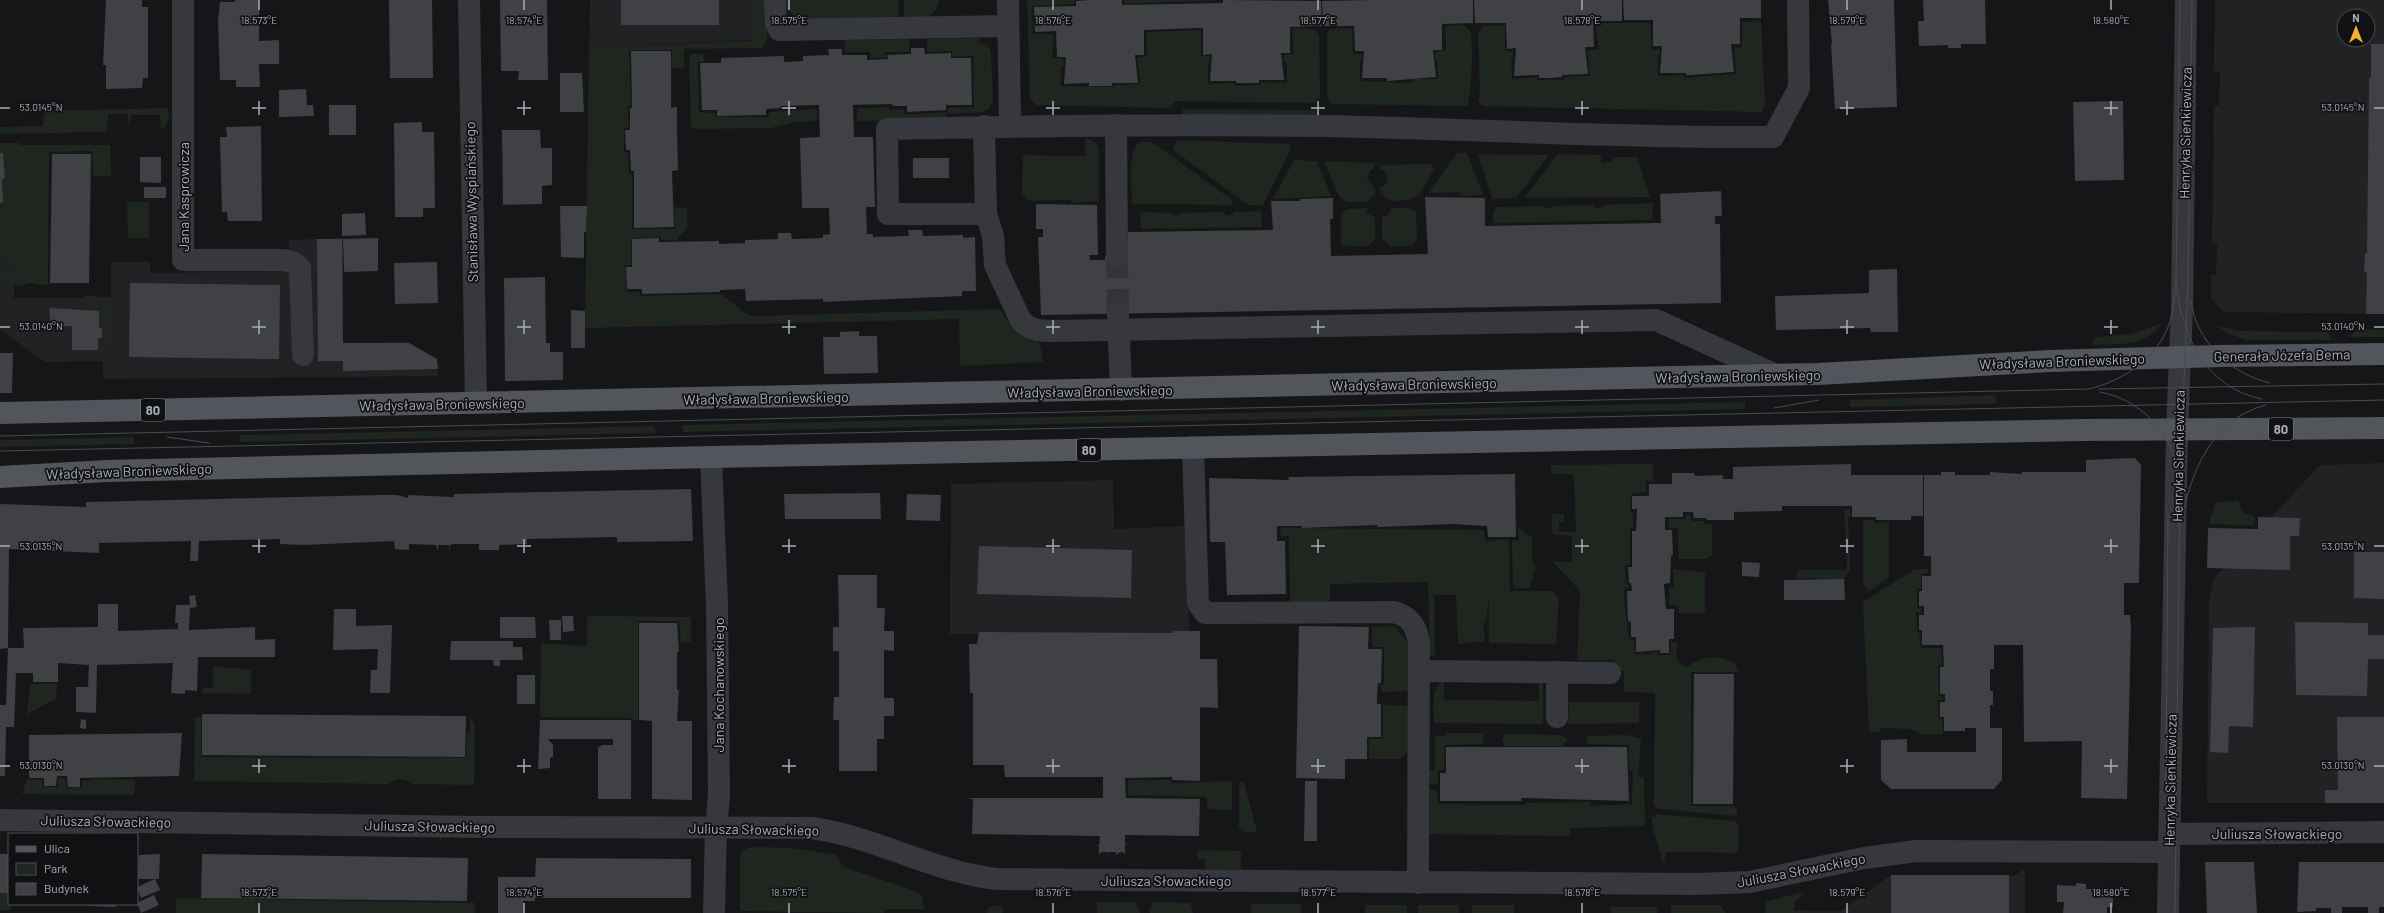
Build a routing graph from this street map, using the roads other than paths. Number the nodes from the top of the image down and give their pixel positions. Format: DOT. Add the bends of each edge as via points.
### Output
graph roads {
  1 [pos="183,0"];
  2 [pos="469,0"];
  3 [pos="775,0"];
  4 [pos="1008,0"];
  5 [pos="1798,0"];
  6 [pos="2186,0"];
  7 [pos="1008,26"];
  8 [pos="1010,125"];
  9 [pos="1116,125"];
  10 [pos="984,126"];
  11 [pos="986,214"];
  12 [pos="1117,256"];
  13 [pos="1119,322"];
  14 [pos="2384,354"];
  15 [pos="303,355"];
  16 [pos="2180,358"];
  17 [pos="1776,375"];
  18 [pos="1121,390"];
  19 [pos="476,403"];
  20 [pos="0,413"];
  21 [pos="2384,428"];
  22 [pos="2177,430"];
  23 [pos="1193,447"];
  24 [pos="711,457"];
  25 [pos="0,477"];
  26 [pos="1420,671"];
  27 [pos="1556,672"];
  28 [pos="1610,673"];
  29 [pos="1557,717"];
  30 [pos="0,820"];
  31 [pos="716,828"];
  32 [pos="2384,832"];
  33 [pos="2169,843"];
  34 [pos="1418,883"];
  35 [pos="714,913"];
  36 [pos="2168,913"];
  1 -- 15 [label="street, Jana Kasprowicza" via="183,260 284,260 297,265 300,268"];
  2 -- 19 [label="street, Stanisława Wyspiańskiego"];
  3 -- 7 [label="street" via="776,23 779,30"];
  4 -- 7 [label="street"];
  5 -- 9 [label="street" via="1799,88 1773,137 1324,126"];
  6 -- 16 [label="street, Henryka Sienkiewicza"];
  7 -- 8 [label="street"];
  8 -- 9 [label="street"];
  8 -- 10 [label="street"];
  9 -- 12 [label="street"];
  10 -- 11 [label="street"];
  10 -- 11 [label="street" via="887,129 888,214"];
  11 -- 13 [label="street" via="993,236 995,265 1024,325 1035,330 1048,331"];
  13 -- 17 [label="street" via="1656,320"];
  13 -- 18 [label="street"];
  14 -- 16 [label="main road, Generała Józefa Bema / 80"];
  16 -- 17 [label="main road, Władysława Broniewskiego / 80" via="2050,361"];
  16 -- 22 [label="street, Henryka Sienkiewicza"];
  17 -- 18 [label="main road, Władysława Broniewskiego / 80"];
  18 -- 19 [label="main road, Władysława Broniewskiego / 80"];
  19 -- 20 [label="main road, Władysława Broniewskiego / 80"];
  21 -- 22 [label="main road, 80"];
  22 -- 23 [label="main road, Władysława Broniewskiego / 80"];
  22 -- 33 [label="street, Henryka Sienkiewicza"];
  23 -- 24 [label="main road, Władysława Broniewskiego / 80"];
  23 -- 26 [label="street" via="1198,603 1205,613 1394,612 1410,620 1417,629"];
  24 -- 25 [label="main road, Władysława Broniewskiego / 80" via="92,471"];
  24 -- 31 [label="street, Jana Kochanowskiego" via="717,606 719,794"];
  26 -- 27 [label="street"];
  26 -- 34 [label="street"];
  27 -- 28 [label="street"];
  27 -- 29 [label="street"];
  30 -- 31 [label="street, Juliusza Słowackiego"];
  31 -- 34 [label="street, Juliusza Słowackiego" via="812,828 837,831 939,868 997,879"];
  31 -- 35 [label="street, Jana Kochanowskiego"];
  32 -- 33 [label="street, Juliusza Słowackiego"];
  33 -- 34 [label="street, Juliusza Słowackiego" via="1917,851 1876,856 1732,884"];
  33 -- 36 [label="street, Henryka Sienkiewicza"];
}
